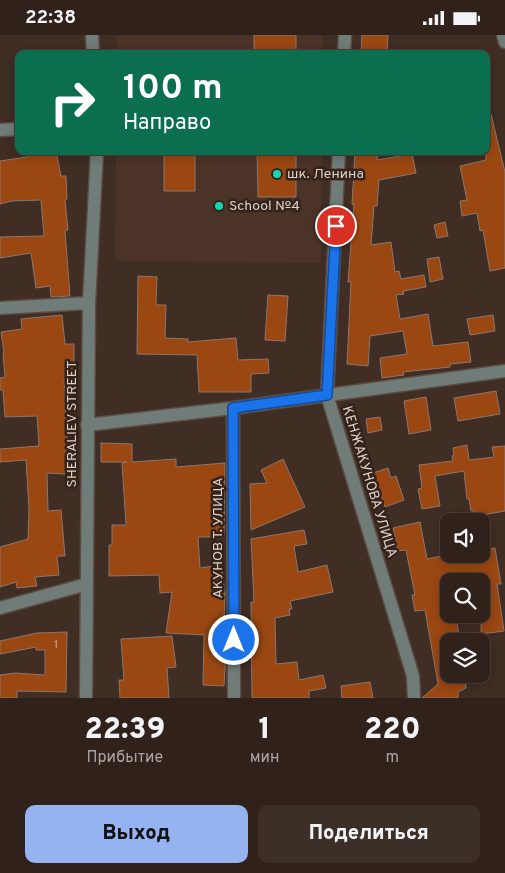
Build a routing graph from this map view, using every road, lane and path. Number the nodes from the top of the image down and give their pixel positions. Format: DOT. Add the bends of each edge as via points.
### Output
graph roads {
  1 [pos="92,35"];
  2 [pos="345,35"];
  3 [pos="503,35"];
  4 [pos="505,42"];
  5 [pos="94,50"];
  6 [pos="344,50"];
  7 [pos="15,129"];
  8 [pos="0,131"];
  9 [pos="97,155"];
  10 [pos="339,155"];
  11 [pos="89,303"];
  12 [pos="0,308"];
  13 [pos="505,371"];
  14 [pos="327,395"];
  15 [pos="233,408"];
  16 [pos="87,425"];
  17 [pos="87,584"];
  18 [pos="0,609"];
  19 [pos="86,698"];
  20 [pos="234,698"];
  21 [pos="414,698"];
  1 -- 5 [label="street"];
  2 -- 6 [label="street"];
  3 -- 4 [label="street"];
  7 -- 8 [label="street"];
  9 -- 11 [label="street, SHERALIEV STREET"];
  10 -- 14 [label="street, КЕНЖАКУНОВА УЛИЦА"];
  11 -- 12 [label="street"];
  11 -- 16 [label="street, SHERALIEV STREET"];
  13 -- 14 [label="street"];
  14 -- 15 [label="street"];
  14 -- 21 [label="street, КЕНЖАКУНОВА УЛИЦА" via="412,676"];
  15 -- 16 [label="street"];
  15 -- 20 [label="street, АКУНОВ Т. УЛИЦА"];
  16 -- 17 [label="street, SHERALIEV STREET"];
  17 -- 18 [label="street"];
  17 -- 19 [label="street, SHERALIEV STREET"];
}
